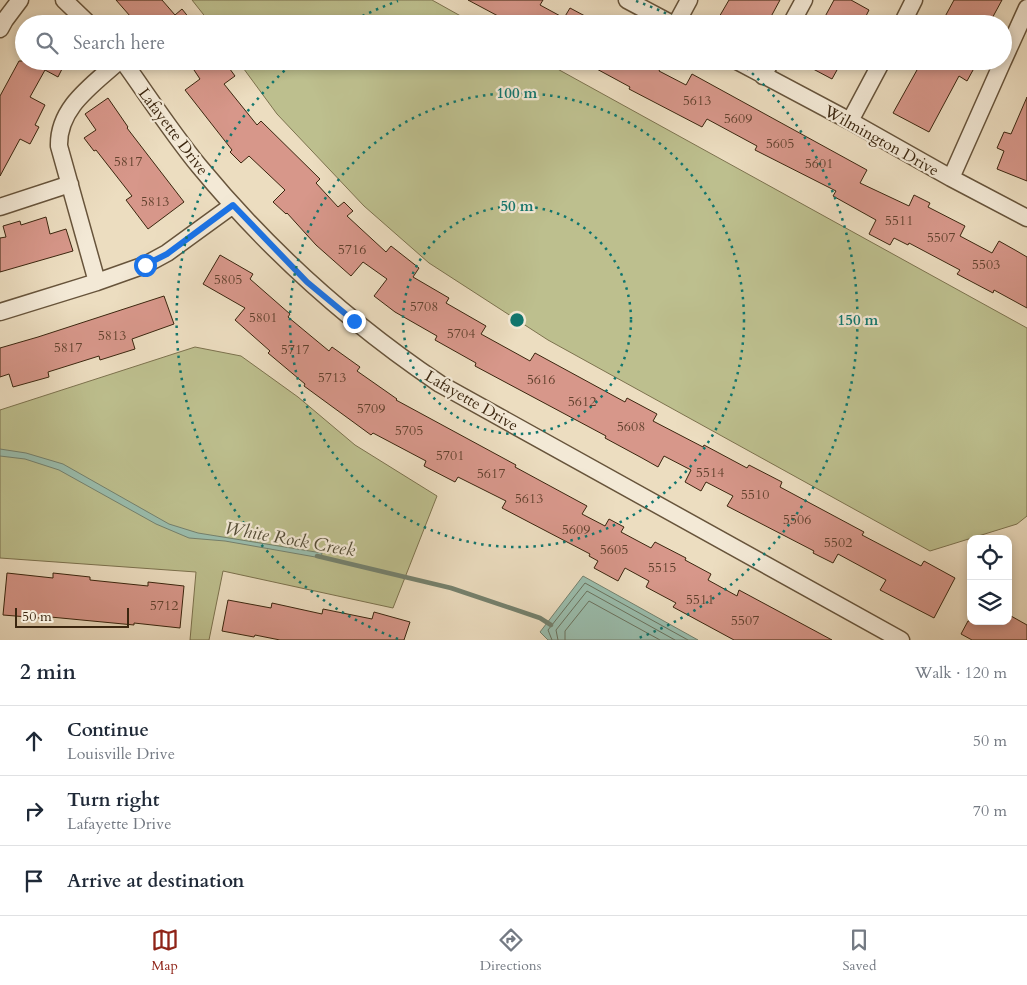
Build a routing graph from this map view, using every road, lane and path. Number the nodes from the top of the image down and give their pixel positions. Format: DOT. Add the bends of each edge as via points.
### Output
graph roads {
  1 [pos="20,0"];
  2 [pos="64,0"];
  3 [pos="627,0"];
  4 [pos="689,0"];
  5 [pos="804,0"];
  6 [pos="914,0"];
  7 [pos="1027,8"];
  8 [pos="80,15"];
  9 [pos="655,15"];
  10 [pos="681,15"];
  11 [pos="796,15"];
  12 [pos="906,15"];
  13 [pos="0,29"];
  14 [pos="1012,41"];
  15 [pos="111,70"];
  16 [pos="128,70"];
  17 [pos="752,70"];
  18 [pos="765,70"];
  19 [pos="877,70"];
  20 [pos="999,70"];
  21 [pos="762,76"];
  22 [pos="850,121"];
  23 [pos="951,178"];
  24 [pos="70,184"];
  25 [pos="233,205"];
  26 [pos="0,207"];
  27 [pos="1027,218"];
  28 [pos="97,282"];
  29 [pos="0,312"];
  30 [pos="901,640"];
  1 -- 13 [label="street"];
  2 -- 8 [label="street"];
  3 -- 9 [label="street"];
  4 -- 10 [label="street"];
  5 -- 11 [label="street"];
  6 -- 12 [label="street"];
  7 -- 14 [label="street"];
  15 -- 24 [label="street" via="74,102 63,119 59,146"];
  16 -- 25 [label="street, Lafayette Drive" via="198,165"];
  17 -- 21 [label="street, Wilmington Drive"];
  18 -- 21 [label="street"];
  19 -- 22 [label="street"];
  20 -- 23 [label="street"];
  21 -- 22 [label="street, Wilmington Drive"];
  22 -- 23 [label="street, Wilmington Drive"];
  23 -- 27 [label="street, Wilmington Drive"];
  24 -- 26 [label="street"];
  24 -- 28 [label="street"];
  25 -- 28 [label="street" via="167,254"];
  25 -- 30 [label="street, Lafayette Drive" via="335,306 391,351 440,384"];
  28 -- 29 [label="street"];
}
